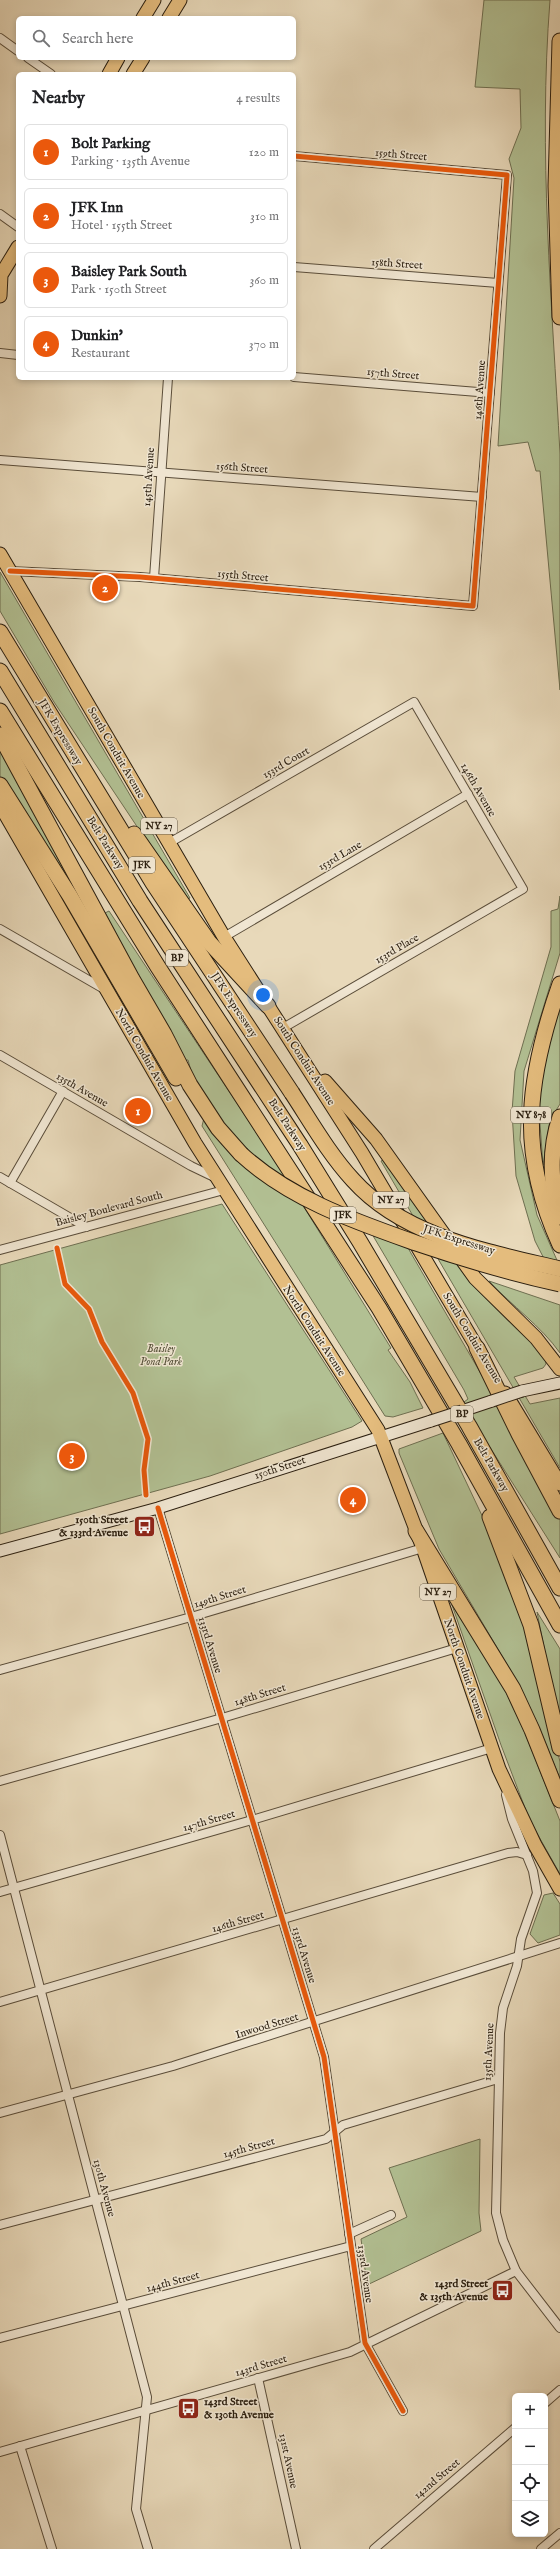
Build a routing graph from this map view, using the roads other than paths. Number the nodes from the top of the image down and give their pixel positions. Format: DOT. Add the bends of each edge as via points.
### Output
graph roads {
  1 [pos="154,0"];
  2 [pos="180,0"];
  3 [pos="144,16"];
  4 [pos="170,16"];
  5 [pos="0,38"];
  6 [pos="560,41"];
  7 [pos="16,50"];
  8 [pos="31,60"];
  9 [pos="117,60"];
  10 [pos="142,60"];
  11 [pos="48,72"];
  12 [pos="110,72"];
  13 [pos="134,72"];
  14 [pos="296,156"];
  15 [pos="506,175"];
  16 [pos="0,214"];
  17 [pos="16,225"];
  18 [pos="16,250"];
  19 [pos="296,267"];
  20 [pos="0,275"];
  21 [pos="498,283"];
  22 [pos="0,296"];
  23 [pos="560,317"];
  24 [pos="0,353"];
  25 [pos="16,355"];
  26 [pos="296,377"];
  27 [pos="168,380"];
  28 [pos="490,393"];
  29 [pos="0,460"];
  30 [pos="160,473"];
  31 [pos="482,497"];
  32 [pos="0,554"];
  33 [pos="10,571"];
  34 [pos="154,578"];
  35 [pos="473,606"];
  36 [pos="0,632"];
  37 [pos="0,671"];
  38 [pos="414,702"];
  39 [pos="46,709"];
  40 [pos="0,710"];
  41 [pos="0,734"];
  42 [pos="0,784"];
  43 [pos="468,794"];
  44 [pos="1,807"];
  45 [pos="169,843"];
  46 [pos="523,889"];
  47 [pos="0,929"];
  48 [pos="224,937"];
  49 [pos="127,982"];
  50 [pos="560,984"];
  51 [pos="106,990"];
  52 [pos="268,1006"];
  53 [pos="283,1028"];
  54 [pos="0,1055"];
  55 [pos="300,1055"];
  56 [pos="62,1091"];
  57 [pos="560,1116"];
  58 [pos="0,1177"];
  59 [pos="216,1178"];
  60 [pos="10,1183"];
  61 [pos="224,1190"];
  62 [pos="560,1217"];
  63 [pos="86,1227"];
  64 [pos="560,1245"];
  65 [pos="0,1250"];
  66 [pos="560,1269"];
  67 [pos="560,1284"];
  68 [pos="478,1348"];
  69 [pos="560,1369"];
  70 [pos="560,1383"];
  71 [pos="381,1436"];
  72 [pos="459,1444"];
  73 [pos="560,1484"];
  74 [pos="158,1508"];
  75 [pos="560,1511"];
  76 [pos="416,1531"];
  77 [pos="422,1548"];
  78 [pos="0,1551"];
  79 [pos="560,1588"];
  80 [pos="191,1617"];
  81 [pos="560,1625"];
  82 [pos="457,1648"];
  83 [pos="0,1670"];
  84 [pos="222,1718"];
  85 [pos="492,1748"];
  86 [pos="560,1748"];
  87 [pos="500,1769"];
  88 [pos="0,1780"];
  89 [pos="560,1800"];
  90 [pos="252,1820"];
  91 [pos="0,1835"];
  92 [pos="527,1855"];
  93 [pos="14,1888"];
  94 [pos="560,1889"];
  95 [pos="0,1892"];
  96 [pos="283,1920"];
  97 [pos="560,1943"];
  98 [pos="518,1956"];
  99 [pos="41,1991"];
  100 [pos="0,2002"];
  101 [pos="313,2023"];
  102 [pos="498,2079"];
  103 [pos="68,2095"];
  104 [pos="0,2113"];
  105 [pos="334,2133"];
  106 [pos="96,2200"];
  107 [pos="391,2215"];
  108 [pos="0,2225"];
  109 [pos="349,2234"];
  110 [pos="351,2246"];
  111 [pos="516,2271"];
  112 [pos="124,2306"];
  113 [pos="560,2328"];
  114 [pos="0,2338"];
  115 [pos="365,2343"];
  116 [pos="258,2378"];
  117 [pos="560,2390"];
  118 [pos="548,2400"];
  119 [pos="147,2409"];
  120 [pos="403,2411"];
  121 [pos="514,2429"];
  122 [pos="20,2446"];
  123 [pos="0,2452"];
  124 [pos="560,2533"];
  125 [pos="52,2549"];
  126 [pos="148,2549"];
  127 [pos="296,2549"];
  128 [pos="374,2549"];
  129 [pos="541,2549"];
  1 -- 3 [label="main road"];
  2 -- 4 [label="main road"];
  5 -- 7 [label="street"];
  6 -- 23 [label="highway" via="556,179"];
  8 -- 11 [label="street"];
  9 -- 12 [label="main road"];
  10 -- 13 [label="main road"];
  14 -- 15 [label="street, 159th Street"];
  15 -- 21 [label="street, 146th Avenue"];
  16 -- 17 [label="street"];
  18 -- 20 [label="main road"];
  19 -- 21 [label="street, 158th Street"];
  20 -- 22 [label="main road"];
  21 -- 28 [label="street, 146th Avenue"];
  24 -- 25 [label="street"];
  26 -- 28 [label="street, 157th Street"];
  27 -- 30 [label="street, 145th Avenue"];
  28 -- 31 [label="street, 146th Avenue"];
  29 -- 30 [label="street, 156th Street"];
  30 -- 31 [label="street, 156th Street"];
  30 -- 34 [label="street, 145th Avenue"];
  31 -- 35 [label="street, 146th Avenue"];
  32 -- 33 [label="main road, South Conduit Avenue / NY 27"];
  33 -- 34 [label="street, 155th Street"];
  33 -- 45 [label="main road, South Conduit Avenue / NY 27"];
  34 -- 35 [label="street, 155th Street"];
  36 -- 39 [label="highway, JFK Expressway / JFK"];
  37 -- 79 [label="highway, Belt Parkway / BP" via="140,901 300,1144 357,1236 469,1426"];
  38 -- 43 [label="street, 146th Avenue"];
  38 -- 45 [label="street, 153rd Court"];
  39 -- 52 [label="highway" via="210,942"];
  39 -- 66 [label="highway, JFK Expressway / JFK, bridge" via="153,883 343,1170 366,1193 392,1213 423,1229"];
  40 -- 72 [label="highway, Belt Parkway / BP" via="165,978 362,1281"];
  41 -- 49 [label="highway"];
  42 -- 49 [label="highway"];
  43 -- 46 [label="street, 146th Avenue"];
  43 -- 48 [label="street, 153rd Lane"];
  44 -- 51 [label="main road, North Conduit Avenue / NY 27"];
  45 -- 48 [label="main road, South Conduit Avenue / NY 27"];
  46 -- 53 [label="street, 153rd Place"];
  47 -- 51 [label="street"];
  48 -- 52 [label="main road, South Conduit Avenue / NY 27"];
  49 -- 67 [label="highway, JFK Expressway / JFK, bridge" via="196,1110 218,1137 280,1186 342,1215 456,1256"];
  50 -- 64 [label="highway, NY 878" via="539,1050 531,1112 532,1146 538,1180 547,1214"];
  51 -- 59 [label="main road, North Conduit Avenue / NY 27"];
  52 -- 53 [label="main road, South Conduit Avenue / NY 27"];
  53 -- 55 [label="main road, South Conduit Avenue / NY 27"];
  54 -- 56 [label="street, 135th Avenue"];
  55 -- 68 [label="main road, South Conduit Avenue / NY 27" via="362,1153"];
  55 -- 69 [label="main road" via="366,1126 482,1287 536,1338"];
  56 -- 59 [label="street, 135th Avenue"];
  56 -- 60 [label="street"];
  57 -- 62 [label="highway" via="552,1147 551,1167"];
  58 -- 60 [label="street"];
  59 -- 61 [label="main road, North Conduit Avenue / NY 27"];
  60 -- 63 [label="street"];
  61 -- 63 [label="street, Baisley Boulevard South"];
  61 -- 71 [label="main road, North Conduit Avenue / NY 27"];
  63 -- 65 [label="street, Baisley Boulevard South"];
  68 -- 73 [label="main road, South Conduit Avenue / NY 27"];
  68 -- 75 [label="highway" via="519,1434"];
  70 -- 71 [label="main road, 150th Street, bridge" via="522,1391"];
  71 -- 74 [label="main road, 150th Street"];
  71 -- 76 [label="main road, North Conduit Avenue / NY 27"];
  72 -- 81 [label="highway, Belt Parkway / BP"];
  72 -- 86 [label="highway" via="526,1609"];
  74 -- 78 [label="main road, 150th Street"];
  74 -- 80 [label="street, 133rd Avenue"];
  76 -- 77 [label="main road, North Conduit Avenue / NY 27"];
  76 -- 89 [label="highway" via="513,1689"];
  77 -- 80 [label="street, 149th Street"];
  77 -- 82 [label="main road, North Conduit Avenue / NY 27"];
  80 -- 83 [label="street, 149th Street"];
  80 -- 84 [label="street, 133rd Avenue"];
  82 -- 84 [label="street, 148th Street"];
  82 -- 85 [label="main road, North Conduit Avenue / NY 27"];
  84 -- 88 [label="street, 148th Street"];
  84 -- 90 [label="street, 133rd Avenue"];
  85 -- 87 [label="main road, North Conduit Avenue / NY 27"];
  85 -- 90 [label="street, 147th Street"];
  87 -- 92 [label="street, 135th Avenue" via="512,1819"];
  87 -- 94 [label="main road, North Conduit Avenue / NY 27" via="535,1845"];
  90 -- 93 [label="street, 147th Street"];
  90 -- 96 [label="street, 133rd Avenue"];
  91 -- 93 [label="street, 130th Avenue"];
  92 -- 96 [label="street, 146th Street" via="508,1853"];
  92 -- 98 [label="street, 135th Avenue" via="535,1877 537,1893 521,1939"];
  93 -- 95 [label="street, 147th Street"];
  93 -- 99 [label="street, 130th Avenue"];
  96 -- 99 [label="street, 146th Street"];
  96 -- 101 [label="street, 133rd Avenue"];
  97 -- 98 [label="street, Inwood Street"];
  98 -- 101 [label="street, Inwood Street"];
  98 -- 102 [label="street, 135th Avenue" via="503,2008"];
  99 -- 100 [label="street, 146th Street"];
  99 -- 103 [label="street, 130th Avenue"];
  101 -- 103 [label="street, Inwood Street"];
  101 -- 105 [label="street, 133rd Avenue" via="324,2057"];
  102 -- 105 [label="street, 145th Street" via="343,2124"];
  102 -- 111 [label="street, 135th Avenue" via="496,2214 503,2240"];
  103 -- 104 [label="street, Inwood Street"];
  103 -- 106 [label="street, 130th Avenue"];
  105 -- 106 [label="street, 145th Street" via="319,2141"];
  105 -- 109 [label="street, 133rd Avenue"];
  106 -- 108 [label="street, 145th Street"];
  106 -- 112 [label="street, 130th Avenue"];
  107 -- 109 [label="street"];
  109 -- 110 [label="street, 133rd Avenue"];
  110 -- 112 [label="street, 144th Street"];
  110 -- 115 [label="street, 133rd Avenue"];
  111 -- 113 [label="street, 135th Avenue"];
  111 -- 115 [label="street, 143rd Street"];
  112 -- 114 [label="street, 144th Street"];
  112 -- 119 [label="street, 130th Avenue" via="147,2397"];
  115 -- 116 [label="street, 143rd Street" via="350,2352"];
  115 -- 120 [label="street, 133rd Avenue"];
  116 -- 119 [label="street, 143rd Street"];
  116 -- 127 [label="street, 131st Avenue"];
  117 -- 118 [label="street"];
  119 -- 122 [label="street, 143rd Street"];
  119 -- 126 [label="street, 130th Avenue" via="136,2509"];
  121 -- 128 [label="street, 142nd Street"];
  122 -- 123 [label="street, 143rd Street"];
  122 -- 125 [label="street"];
  124 -- 129 [label="street"];
}
